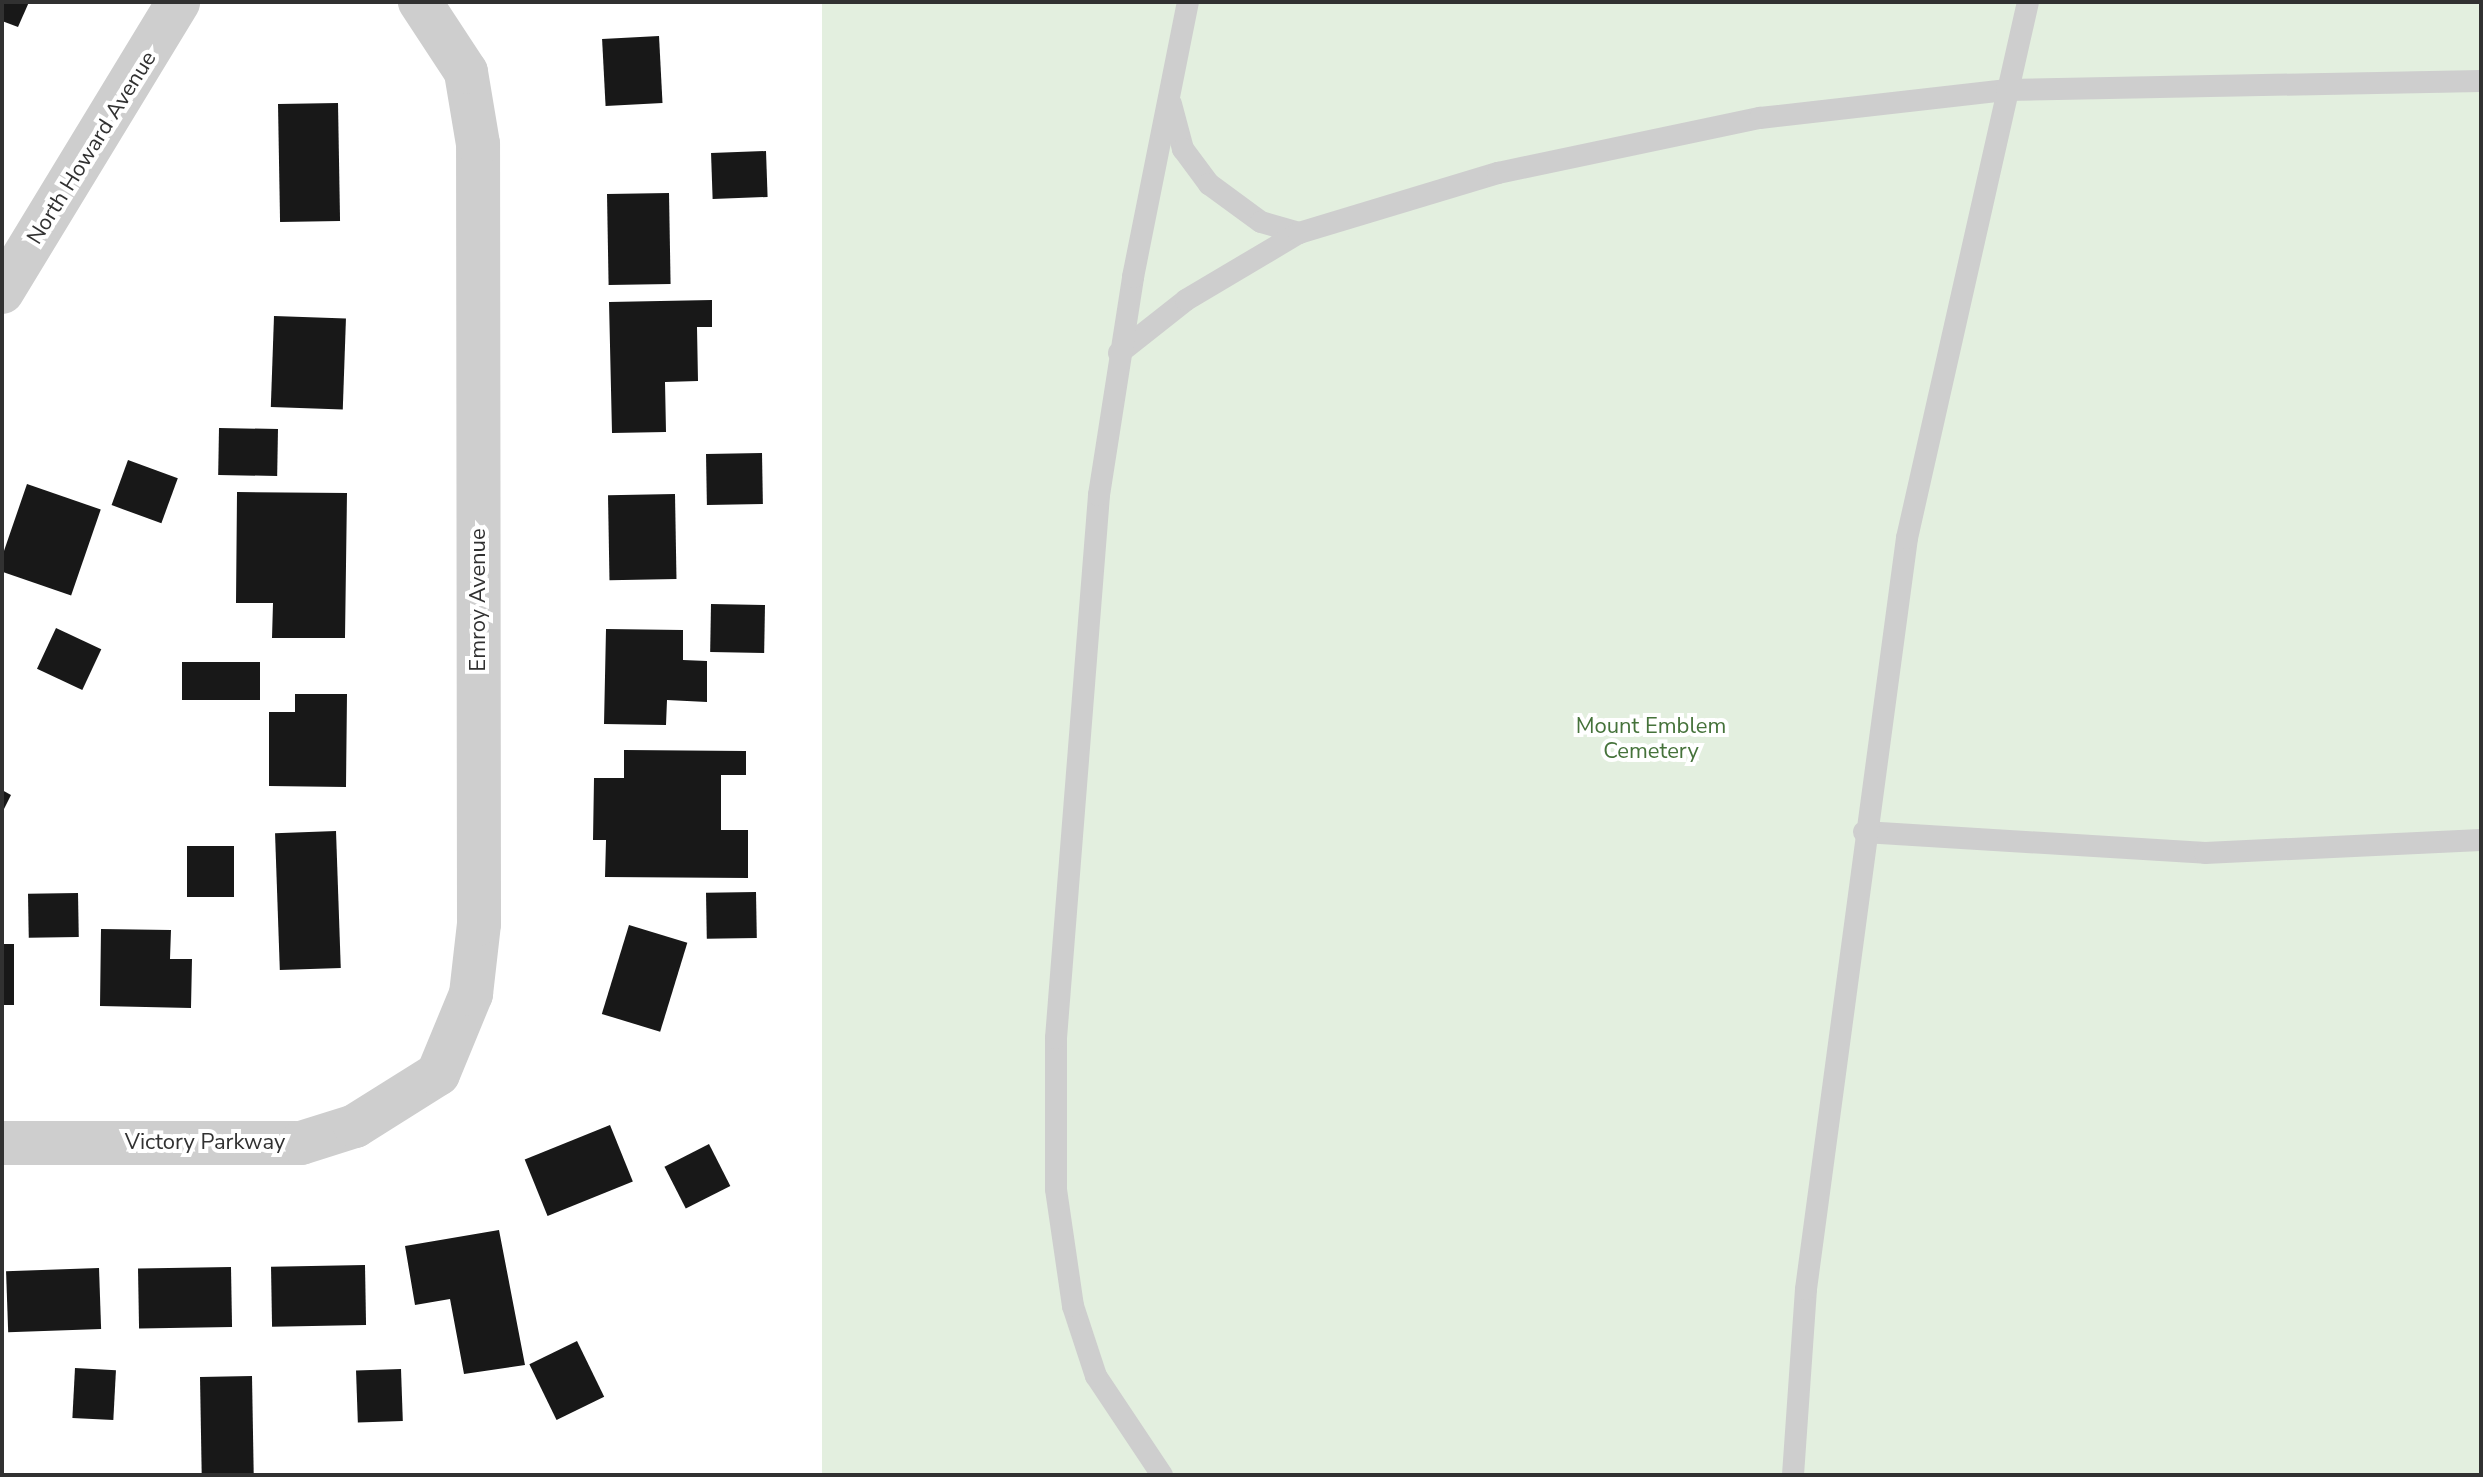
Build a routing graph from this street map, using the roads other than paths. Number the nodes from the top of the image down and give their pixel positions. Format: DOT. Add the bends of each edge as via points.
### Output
graph roads {
  1 [pos="178,2"];
  2 [pos="420,2"];
  3 [pos="1188,2"];
  4 [pos="2028,2"];
  5 [pos="2481,81"];
  6 [pos="2007,90"];
  7 [pos="1169,97"];
  8 [pos="1299,233"];
  9 [pos="2,292"];
  10 [pos="1119,353"];
  11 [pos="1864,832"];
  12 [pos="2481,840"];
  13 [pos="399,1103"];
  14 [pos="2,1143"];
  15 [pos="1162,1475"];
  16 [pos="1793,1475"];
  1 -- 9 [label="street, North Howard Avenue"];
  2 -- 13 [label="street, Emroy Avenue" via="466,72 478,144 479,924 471,994 438,1074"];
  3 -- 7 [label="lane"];
  4 -- 6 [label="lane"];
  5 -- 6 [label="lane"];
  6 -- 8 [label="lane" via="1729,124 1498,173"];
  6 -- 11 [label="lane" via="1907,538"];
  7 -- 8 [label="lane" via="1183,149 1209,184 1261,222"];
  7 -- 10 [label="lane"];
  8 -- 10 [label="lane" via="1186,300"];
  10 -- 15 [label="lane" via="1077,715 1056,1038 1056,1189 1073,1306 1096,1376"];
  11 -- 12 [label="lane" via="2205,853"];
  11 -- 16 [label="lane" via="1806,1289"];
  13 -- 14 [label="street, Victory Parkway" via="301,1143"];
}
